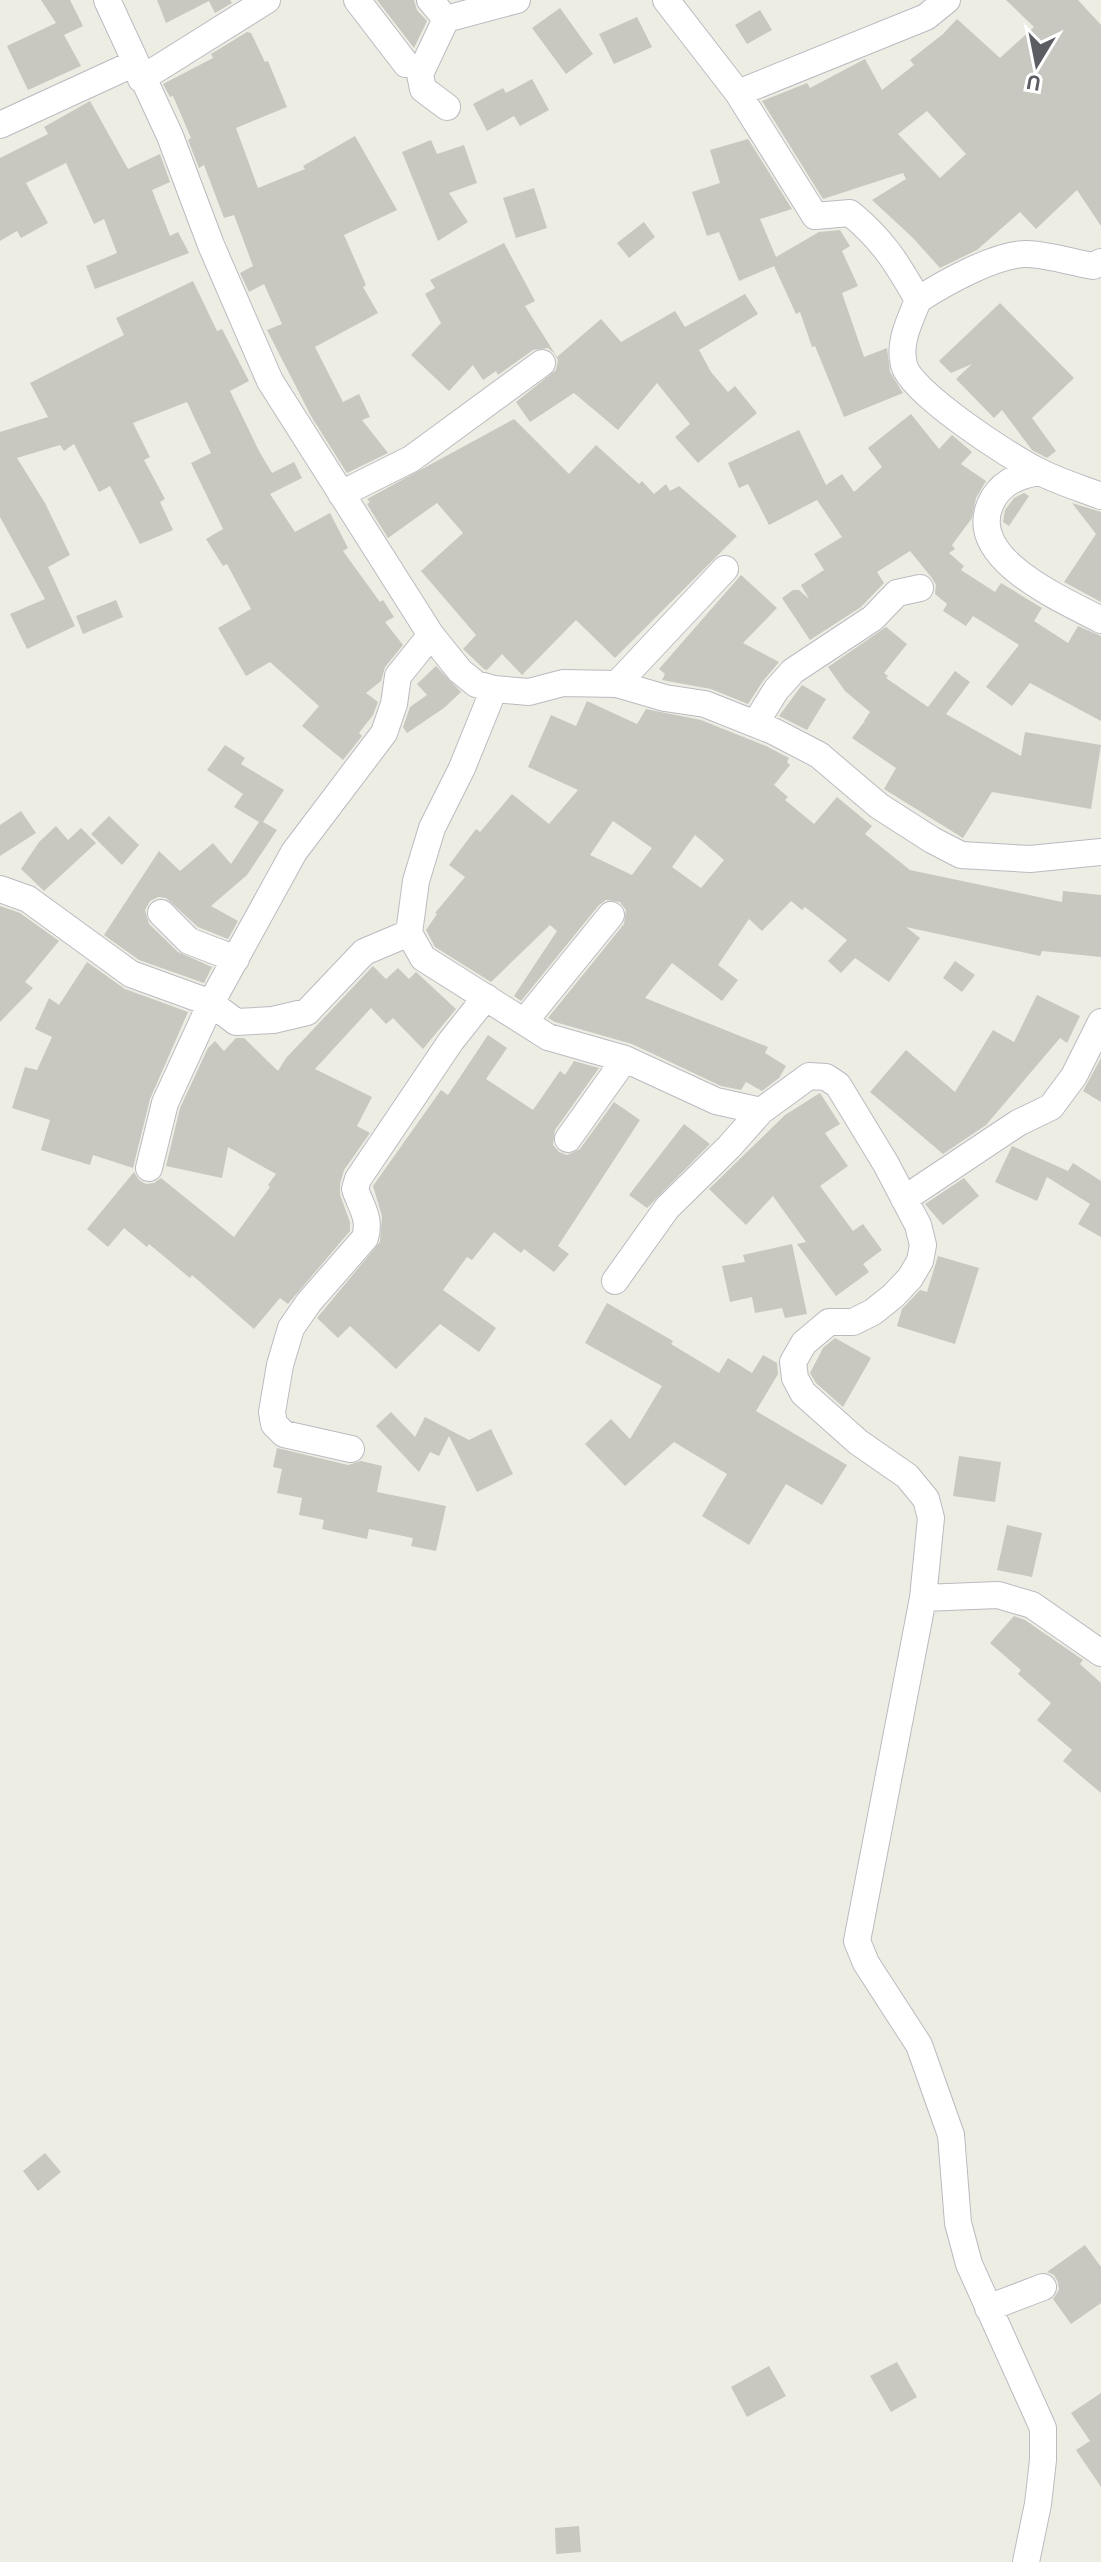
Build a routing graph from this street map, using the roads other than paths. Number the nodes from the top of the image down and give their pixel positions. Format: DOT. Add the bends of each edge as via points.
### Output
graph roads {
  1 [pos="107,0"];
  2 [pos="267,0"];
  3 [pos="357,0"];
  4 [pos="517,0"];
  5 [pos="666,0"];
  6 [pos="947,0"];
  7 [pos="438,10"];
  8 [pos="406,64"];
  9 [pos="138,71"];
  10 [pos="738,93"];
  11 [pos="447,107"];
  12 [pos="0,125"];
  13 [pos="1101,262"];
  14 [pos="918,300"];
  15 [pos="542,363"];
  16 [pos="1039,472"];
  17 [pos="341,494"];
  18 [pos="1101,496"];
  19 [pos="725,569"];
  20 [pos="920,588"];
  21 [pos="1101,620"];
  22 [pos="431,635"];
  23 [pos="617,684"];
  24 [pos="494,689"];
  25 [pos="755,724"];
  26 [pos="1101,852"];
  27 [pos="0,889"];
  28 [pos="161,913"];
  29 [pos="611,915"];
  30 [pos="409,933"];
  31 [pos="236,959"];
  32 [pos="486,997"];
  33 [pos="211,1003"];
  34 [pos="524,1022"];
  35 [pos="1101,1022"];
  36 [pos="625,1059"];
  37 [pos="761,1111"];
  38 [pos="568,1139"];
  39 [pos="149,1168"];
  40 [pos="904,1199"];
  41 [pos="615,1281"];
  42 [pos="351,1449"];
  43 [pos="923,1598"];
  44 [pos="1101,1653"];
  45 [pos="1043,2287"];
  46 [pos="988,2308"];
  47 [pos="1026,2562"];
  1 -- 9 [label="street"];
  2 -- 9 [label="street"];
  3 -- 8 [label="street"];
  4 -- 7 [label="street"];
  5 -- 10 [label="street"];
  6 -- 10 [label="street" via="926,17"];
  7 -- 11 [label="street" via="420,74 423,89"];
  9 -- 12 [label="street"];
  9 -- 17 [label="street" via="270,381"];
  10 -- 14 [label="street" via="815,216 850,213 866,226 898,264"];
  13 -- 14 [label="street" via="1093,266 1026,254 982,264"];
  14 -- 16 [label="street" via="901,345 904,369 963,425"];
  15 -- 17 [label="street" via="411,459"];
  16 -- 18 [label="street"];
  16 -- 21 [label="street" via="1018,476 999,488 986,523 991,543 1021,574"];
  17 -- 22 [label="street"];
  19 -- 23 [label="street"];
  20 -- 25 [label="street" via="897,593 859,629 793,671"];
  22 -- 24 [label="street" via="460,671 476,684"];
  22 -- 31 [label="street" via="398,676 384,733 294,852"];
  23 -- 24 [label="street" via="563,683 529,692"];
  23 -- 25 [label="street" via="705,704"];
  24 -- 30 [label="street" via="432,828 416,881"];
  25 -- 26 [label="street" via="819,755 879,806 961,855 1030,859"];
  27 -- 33 [label="street" via="28,899 131,974"];
  28 -- 31 [label="street" via="189,941"];
  29 -- 34 [label="street"];
  30 -- 32 [label="street" via="423,958"];
  30 -- 33 [label="street" via="364,952 307,1012 236,1022"];
  31 -- 33 [label="street"];
  32 -- 34 [label="street"];
  32 -- 42 [label="street" via="358,1179 355,1189 368,1227 365,1238 291,1328 280,1365 274,1424 284,1434"];
  33 -- 39 [label="street" via="165,1103"];
  34 -- 36 [label="street" via="548,1037"];
  35 -- 40 [label="street" via="1074,1076 1051,1107"];
  36 -- 37 [label="street" via="716,1101"];
  36 -- 38 [label="street"];
  37 -- 40 [label="street" via="809,1076 826,1077 838,1085 867,1129"];
  37 -- 41 [label="street" via="667,1208"];
  40 -- 43 [label="street" via="923,1245 910,1278 873,1312 816,1330 793,1362 803,1393 907,1476 926,1499 931,1518"];
  43 -- 44 [label="street" via="998,1595 1032,1605"];
  43 -- 46 [label="street" via="857,1941 919,2045 942,2106 951,2135 958,2223"];
  45 -- 46 [label="street"];
  46 -- 47 [label="street" via="1043,2428 1038,2504"];
}
